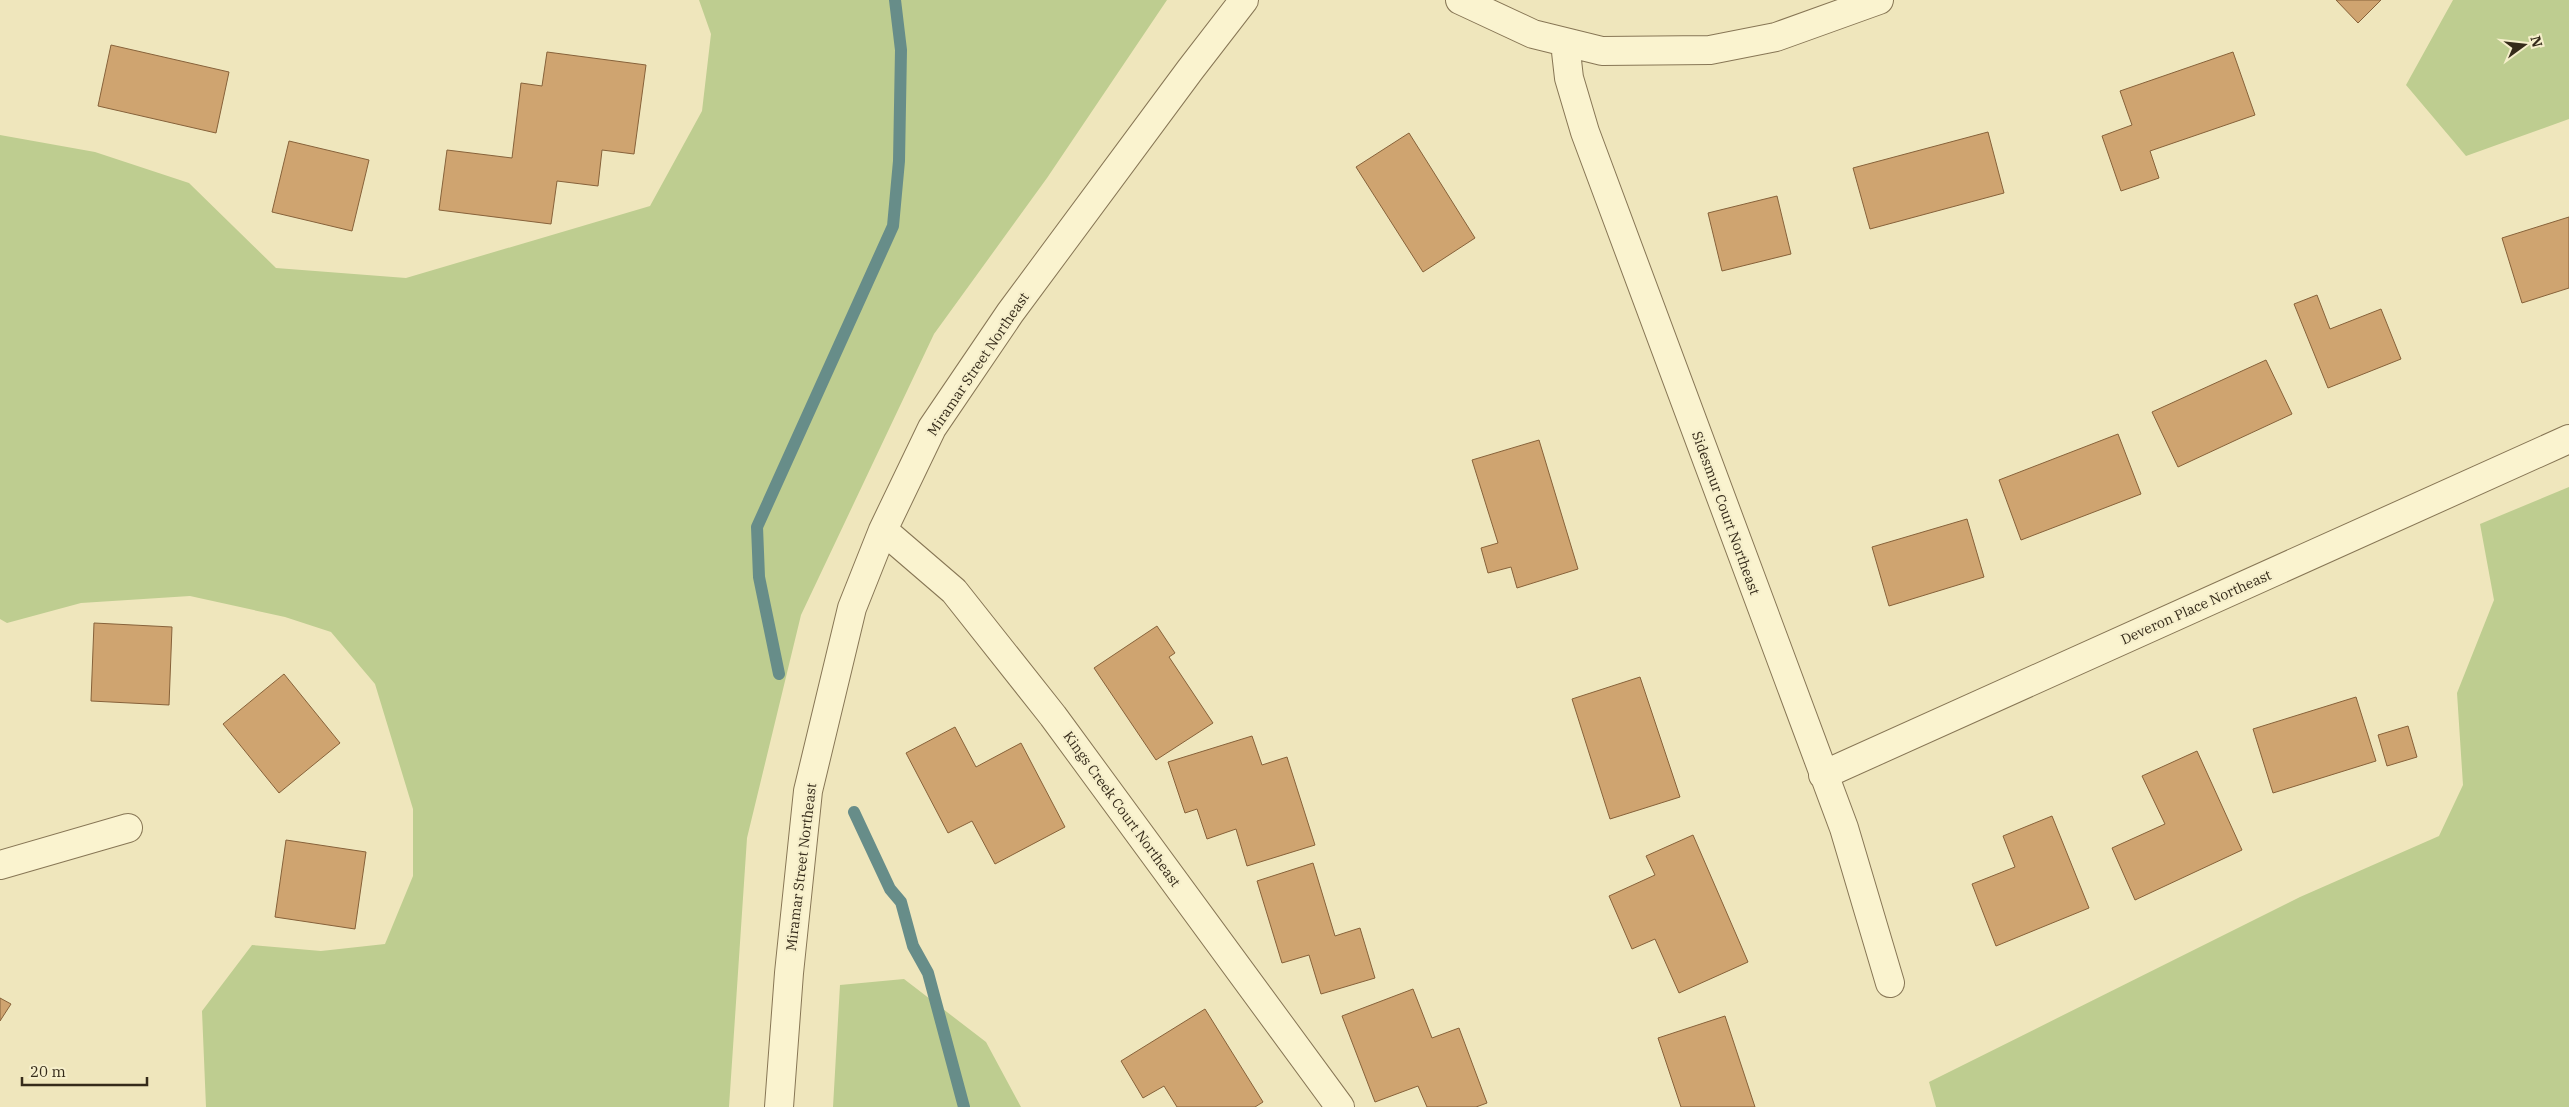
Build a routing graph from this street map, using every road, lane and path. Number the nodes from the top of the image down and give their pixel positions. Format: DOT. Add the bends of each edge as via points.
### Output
graph roads {
  1 [pos="1244,0"];
  2 [pos="1460,0"];
  3 [pos="1880,0"];
  4 [pos="1564,43"];
  5 [pos="2569,439"];
  6 [pos="883,530"];
  7 [pos="1823,775"];
  8 [pos="128,828"];
  9 [pos="0,865"];
  10 [pos="1890,984"];
  11 [pos="779,1107"];
  12 [pos="1340,1107"];
  1 -- 6 [label="street, Miramar Street Northeast" via="1010,313 932,428"];
  2 -- 4 [label="street" via="1533,34"];
  3 -- 4 [label="street" via="1776,37 1710,50 1602,51"];
  4 -- 7 [label="street, Sidesmur Court Northeast" via="1569,78 1585,132"];
  5 -- 7 [label="street, Deveron Place Northeast"];
  6 -- 11 [label="street, Miramar Street Northeast" via="852,608 808,791"];
  6 -- 12 [label="street, Kings Creek Court Northeast" via="967,606 1053,716"];
  7 -- 10 [label="street, Sidesmur Court Northeast" via="1844,828"];
  8 -- 9 [label="street"];
}
